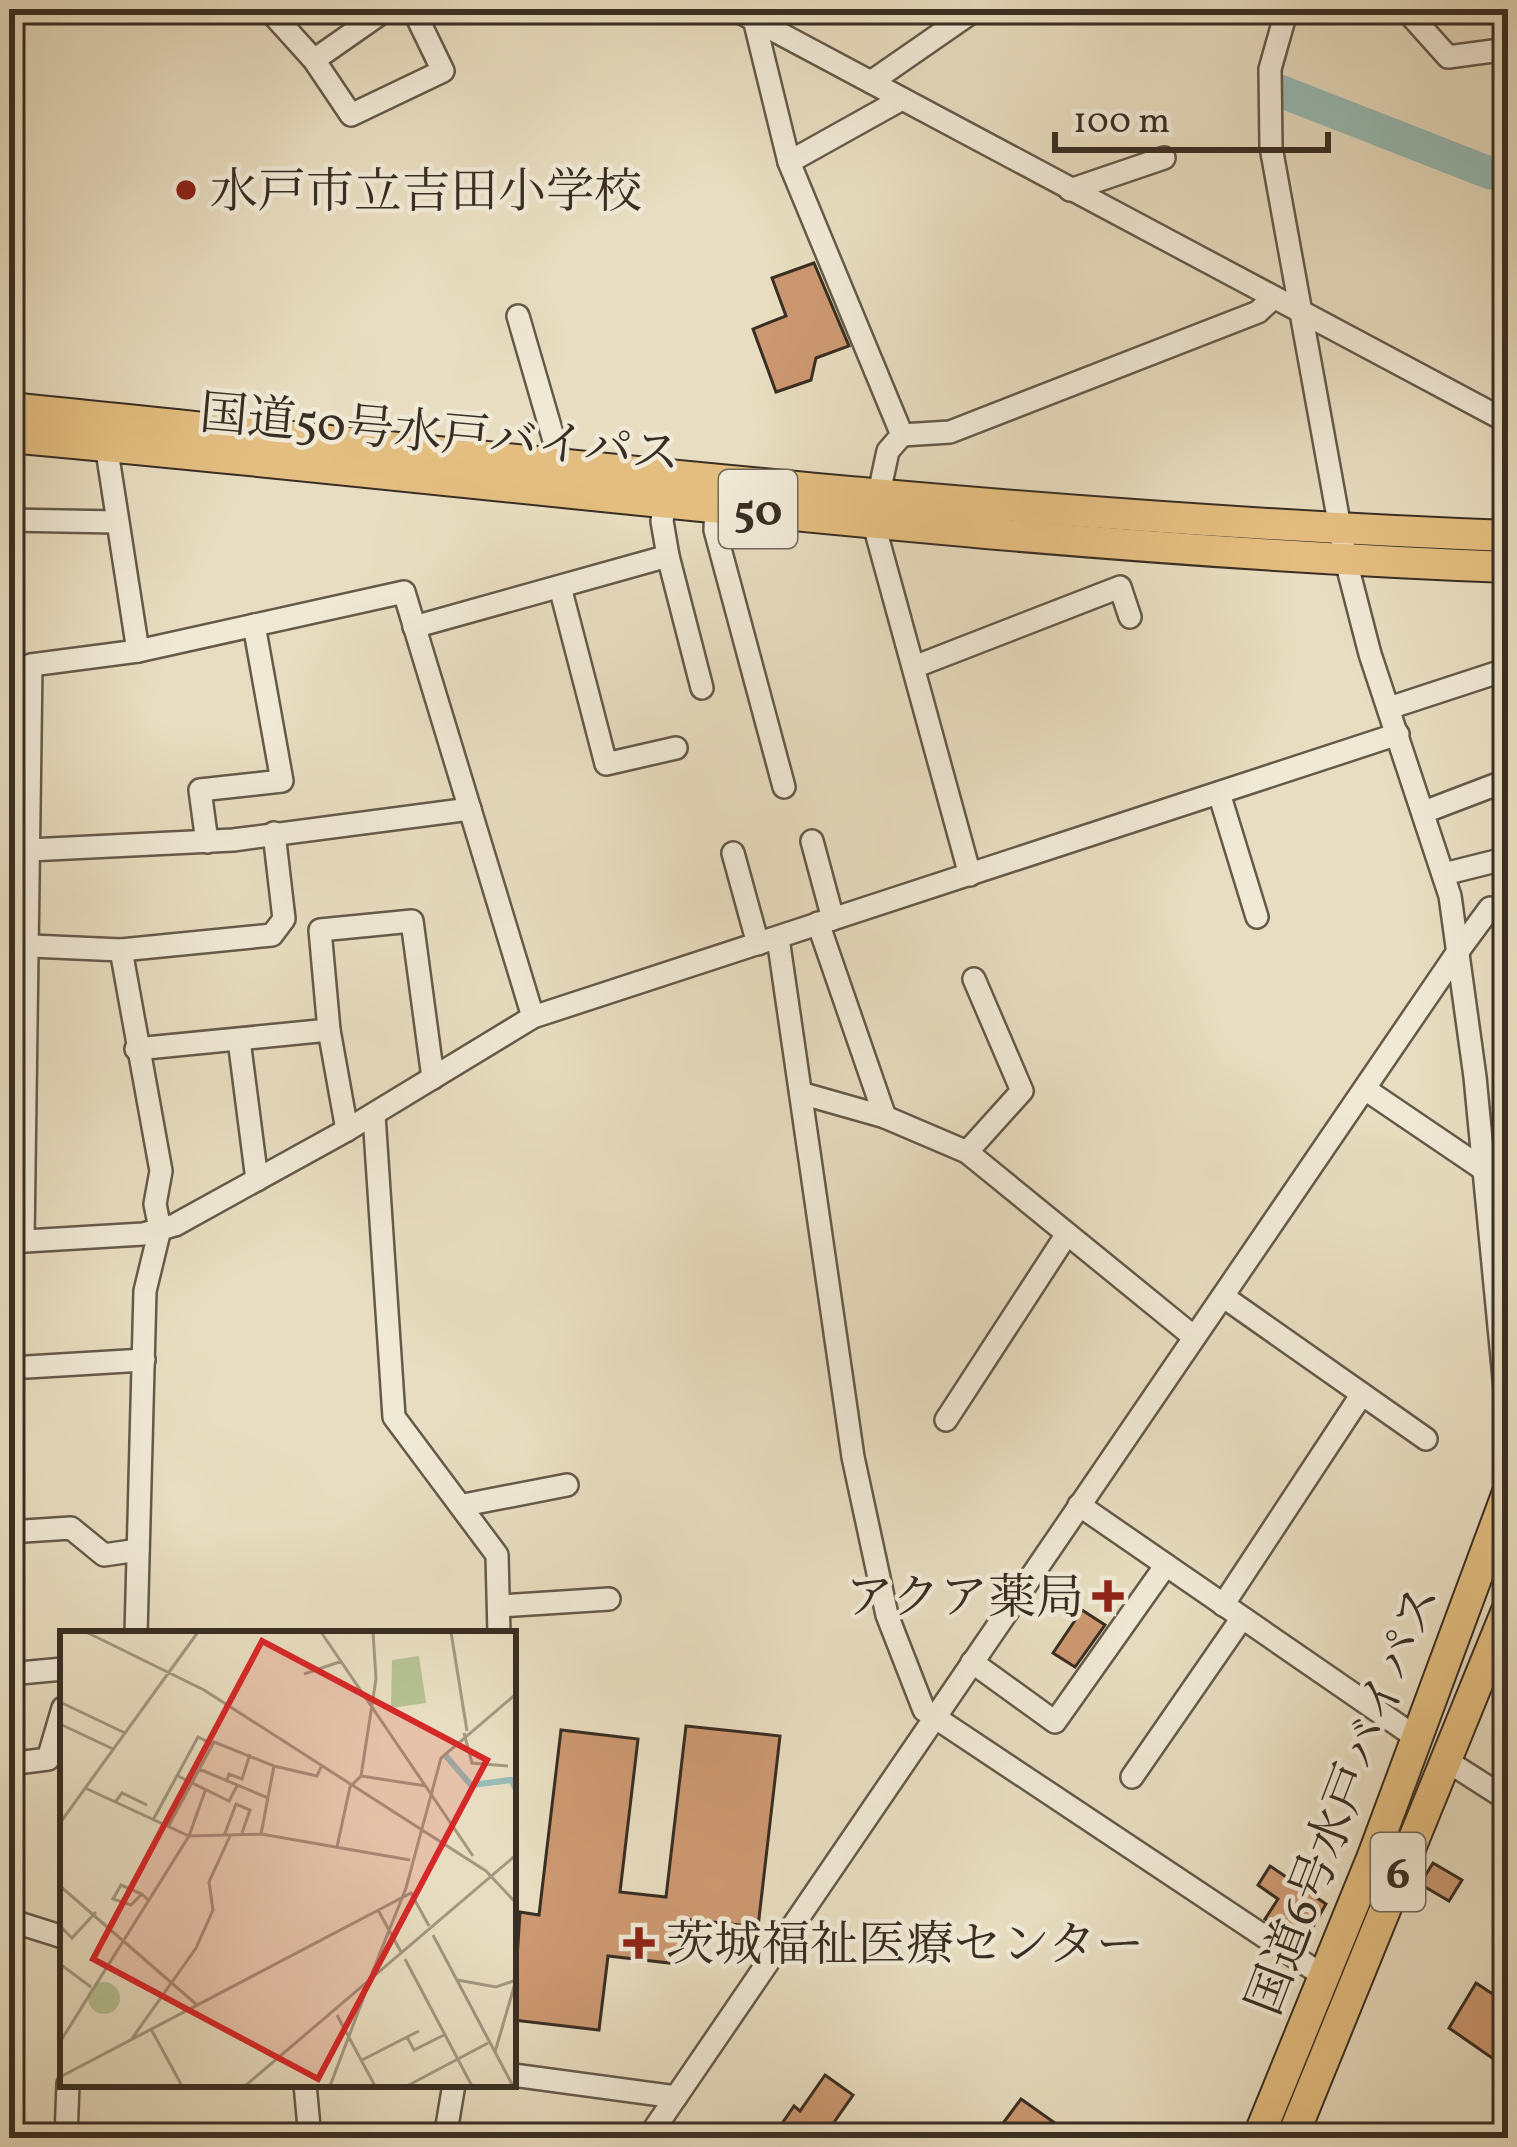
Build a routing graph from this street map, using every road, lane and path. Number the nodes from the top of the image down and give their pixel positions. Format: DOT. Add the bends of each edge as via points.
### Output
graph roads {
  1 [pos="268,9"];
  2 [pos="387,9"];
  3 [pos="413,9"];
  4 [pos="1287,9"];
  5 [pos="1405,9"];
  6 [pos="746,12"];
  7 [pos="972,12"];
  8 [pos="1508,49"];
  9 [pos="314,59"];
  10 [pos="871,82"];
  11 [pos="902,99"];
  12 [pos="1164,158"];
  13 [pos="789,162"];
  14 [pos="1070,190"];
  15 [pos="1273,298"];
  16 [pos="1304,315"];
  17 [pos="518,316"];
  18 [pos="9,408"];
  19 [pos="1508,422"];
  20 [pos="106,432"];
  21 [pos="902,435"];
  22 [pos="9,437"];
  23 [pos="560,461"];
  24 [pos="666,499"];
  25 [pos="716,504"];
  26 [pos="875,506"];
  27 [pos="9,520"];
  28 [pos="116,522"];
  29 [pos="1340,530"];
  30 [pos="1508,536"];
  31 [pos="668,556"];
  32 [pos="1346,561"];
  33 [pos="1508,567"];
  34 [pos="560,587"];
  35 [pos="1130,617"];
  36 [pos="254,625"];
  37 [pos="414,627"];
  38 [pos="137,651"];
  39 [pos="914,667"];
  40 [pos="1508,669"];
  41 [pos="20,680"];
  42 [pos="702,688"];
  43 [pos="1389,708"];
  44 [pos="1398,734"];
  45 [pos="676,748"];
  46 [pos="1508,780"];
  47 [pos="784,787"];
  48 [pos="1219,793"];
  49 [pos="470,808"];
  50 [pos="1424,812"];
  51 [pos="274,833"];
  52 [pos="812,841"];
  53 [pos="207,842"];
  54 [pos="29,850"];
  55 [pos="733,854"];
  56 [pos="1508,858"];
  57 [pos="1444,874"];
  58 [pos="970,875"];
  59 [pos="1256,917"];
  60 [pos="1508,920"];
  61 [pos="826,921"];
  62 [pos="768,941"];
  63 [pos="18,945"];
  64 [pos="121,950"];
  65 [pos="1459,950"];
  66 [pos="974,979"];
  67 [pos="532,1017"];
  68 [pos="329,1030"];
  69 [pos="239,1040"];
  70 [pos="136,1049"];
  71 [pos="434,1078"];
  72 [pos="1365,1088"];
  73 [pos="804,1094"];
  74 [pos="374,1115"];
  75 [pos="885,1118"];
  76 [pos="347,1130"];
  77 [pos="967,1152"];
  78 [pos="1482,1168"];
  79 [pos="257,1180"];
  80 [pos="1508,1186"];
  81 [pos="160,1229"];
  82 [pos="1067,1234"];
  83 [pos="16,1241"];
  84 [pos="1224,1297"];
  85 [pos="1194,1337"];
  86 [pos="144,1360"];
  87 [pos="27,1366"];
  88 [pos="1362,1394"];
  89 [pos="946,1420"];
  90 [pos="1508,1420"];
  91 [pos="1426,1439"];
  92 [pos="567,1486"];
  93 [pos="1508,1492"];
  94 [pos="464,1505"];
  95 [pos="1079,1505"];
  96 [pos="9,1532"];
  97 [pos="138,1550"];
  98 [pos="1166,1565"];
  99 [pos="609,1600"];
  100 [pos="1223,1605"];
  101 [pos="499,1606"];
  102 [pos="1508,1608"];
  103 [pos="1242,1618"];
  104 [pos="136,1631"];
  105 [pos="499,1631"];
  106 [pos="972,1662"];
  107 [pos="60,1670"];
  108 [pos="9,1674"];
  109 [pos="60,1718"];
  110 [pos="932,1718"];
  111 [pos="1417,1738"];
  112 [pos="1444,1759"];
  113 [pos="9,1764"];
  114 [pos="1132,1777"];
  115 [pos="1508,1800"];
  116 [pos="9,1920"];
  117 [pos="60,1936"];
  118 [pos="1324,1977"];
  119 [pos="516,2075"];
  120 [pos="68,2087"];
  121 [pos="305,2087"];
  122 [pos="454,2087"];
  123 [pos="676,2097"];
  124 [pos="66,2138"];
  125 [pos="310,2138"];
  126 [pos="445,2138"];
  127 [pos="648,2138"];
  128 [pos="1258,2138"];
  129 [pos="1292,2138"];
  1 -- 9 [label="street"];
  2 -- 9 [label="street"];
  3 -- 9 [label="street" via="443,71 351,115"];
  4 -- 16 [label="street" via="1267,114"];
  5 -- 8 [label="street" via="1448,57"];
  6 -- 10 [label="street"];
  6 -- 13 [label="street"];
  7 -- 10 [label="street"];
  10 -- 11 [label="street"];
  11 -- 13 [label="street"];
  11 -- 14 [label="street"];
  12 -- 14 [label="street"];
  13 -- 21 [label="street"];
  14 -- 15 [label="street"];
  15 -- 16 [label="street"];
  15 -- 21 [label="street" via="1258,312 950,432"];
  16 -- 19 [label="street"];
  16 -- 29 [label="street"];
  17 -- 23 [label="street"];
  18 -- 20 [label="highway, 国道50号水戸バイパス / 50"];
  20 -- 22 [label="highway, 国道50号水戸バイパス / 50"];
  20 -- 23 [label="highway, 国道50号水戸バイパス / 50"];
  20 -- 24 [label="highway, 国道50号水戸バイパス / 50"];
  20 -- 28 [label="street"];
  21 -- 26 [label="street" via="888,452"];
  23 -- 26 [label="highway, 国道50号水戸バイパス / 50"];
  24 -- 25 [label="highway, 国道50号水戸バイパス / 50"];
  24 -- 31 [label="street"];
  25 -- 26 [label="highway, 国道50号水戸バイパス / 50"];
  25 -- 47 [label="street" via="715,530"];
  26 -- 29 [label="highway, 国道50号水戸バイパス / 50"];
  26 -- 32 [label="highway, 国道50号水戸バイパス / 50"];
  26 -- 39 [label="street"];
  27 -- 28 [label="street"];
  28 -- 38 [label="street"];
  29 -- 30 [label="highway, 国道50号水戸バイパス / 50"];
  29 -- 32 [label="street"];
  31 -- 34 [label="street"];
  31 -- 42 [label="street"];
  32 -- 33 [label="highway, 国道50号水戸バイパス / 50"];
  32 -- 43 [label="street"];
  34 -- 37 [label="street"];
  34 -- 45 [label="street" via="606,764"];
  35 -- 39 [label="street" via="1120,587"];
  36 -- 37 [label="street" via="404,592"];
  36 -- 38 [label="street"];
  36 -- 53 [label="street" via="282,781 200,790"];
  37 -- 49 [label="street"];
  38 -- 41 [label="street" via="31,665"];
  39 -- 58 [label="street"];
  40 -- 43 [label="street"];
  41 -- 54 [label="street"];
  43 -- 44 [label="street"];
  44 -- 48 [label="street"];
  44 -- 50 [label="street"];
  46 -- 50 [label="street"];
  48 -- 58 [label="street"];
  48 -- 59 [label="street"];
  49 -- 51 [label="street"];
  49 -- 67 [label="street"];
  50 -- 57 [label="street"];
  51 -- 53 [label="street"];
  51 -- 64 [label="street" via="284,920 272,935"];
  52 -- 61 [label="street"];
  53 -- 54 [label="street"];
  54 -- 63 [label="street"];
  55 -- 62 [label="street"];
  56 -- 57 [label="street"];
  57 -- 65 [label="street"];
  58 -- 61 [label="street"];
  60 -- 65 [label="street" via="1490,908"];
  61 -- 62 [label="street"];
  61 -- 75 [label="street"];
  62 -- 67 [label="street"];
  62 -- 73 [label="street"];
  63 -- 64 [label="street"];
  63 -- 83 [label="street"];
  64 -- 70 [label="street"];
  65 -- 72 [label="street"];
  65 -- 78 [label="street"];
  66 -- 77 [label="street" via="1022,1091"];
  67 -- 71 [label="street"];
  68 -- 69 [label="street"];
  68 -- 71 [label="street" via="320,930 412,921"];
  68 -- 76 [label="street"];
  69 -- 70 [label="street"];
  69 -- 79 [label="street"];
  70 -- 81 [label="street" via="161,1171"];
  71 -- 74 [label="street"];
  72 -- 78 [label="street"];
  72 -- 84 [label="street"];
  73 -- 75 [label="street"];
  73 -- 110 [label="street" via="876,1569 899,1649"];
  74 -- 76 [label="street"];
  74 -- 94 [label="street" via="394,1417"];
  75 -- 77 [label="street"];
  76 -- 79 [label="street"];
  77 -- 82 [label="street"];
  78 -- 80 [label="street"];
  78 -- 90 [label="street"];
  79 -- 81 [label="street"];
  81 -- 83 [label="street"];
  81 -- 86 [label="street" via="145,1291"];
  82 -- 85 [label="street"];
  82 -- 89 [label="street"];
  84 -- 85 [label="street"];
  84 -- 88 [label="street"];
  85 -- 95 [label="street"];
  86 -- 87 [label="street"];
  86 -- 97 [label="street"];
  88 -- 91 [label="street"];
  88 -- 100 [label="street"];
  92 -- 94 [label="street"];
  93 -- 111 [label="highway, 国道6号水戸バイパス / 6"];
  94 -- 101 [label="street" via="497,1555"];
  95 -- 98 [label="street"];
  95 -- 106 [label="street"];
  96 -- 97 [label="street" via="71,1528 104,1555"];
  97 -- 104 [label="street"];
  98 -- 100 [label="street"];
  98 -- 106 [label="street" via="1055,1722"];
  99 -- 101 [label="street"];
  100 -- 103 [label="street"];
  101 -- 105 [label="street"];
  102 -- 112 [label="highway, 国道6号水戸バイパス / 6"];
  103 -- 111 [label="street"];
  103 -- 114 [label="street"];
  106 -- 110 [label="street"];
  107 -- 108 [label="street"];
  109 -- 113 [label="street" via="48,1759"];
  110 -- 118 [label="street"];
  110 -- 123 [label="street"];
  111 -- 118 [label="highway, 国道6号水戸バイパス / 6"];
  112 -- 115 [label="street"];
  112 -- 129 [label="highway, 国道6号水戸バイパス / 6"];
  116 -- 117 [label="street"];
  118 -- 128 [label="highway, 国道6号水戸バイパス / 6"];
  119 -- 123 [label="street"];
  120 -- 124 [label="street"];
  121 -- 125 [label="street"];
  122 -- 126 [label="street"];
  123 -- 127 [label="street"];
}
